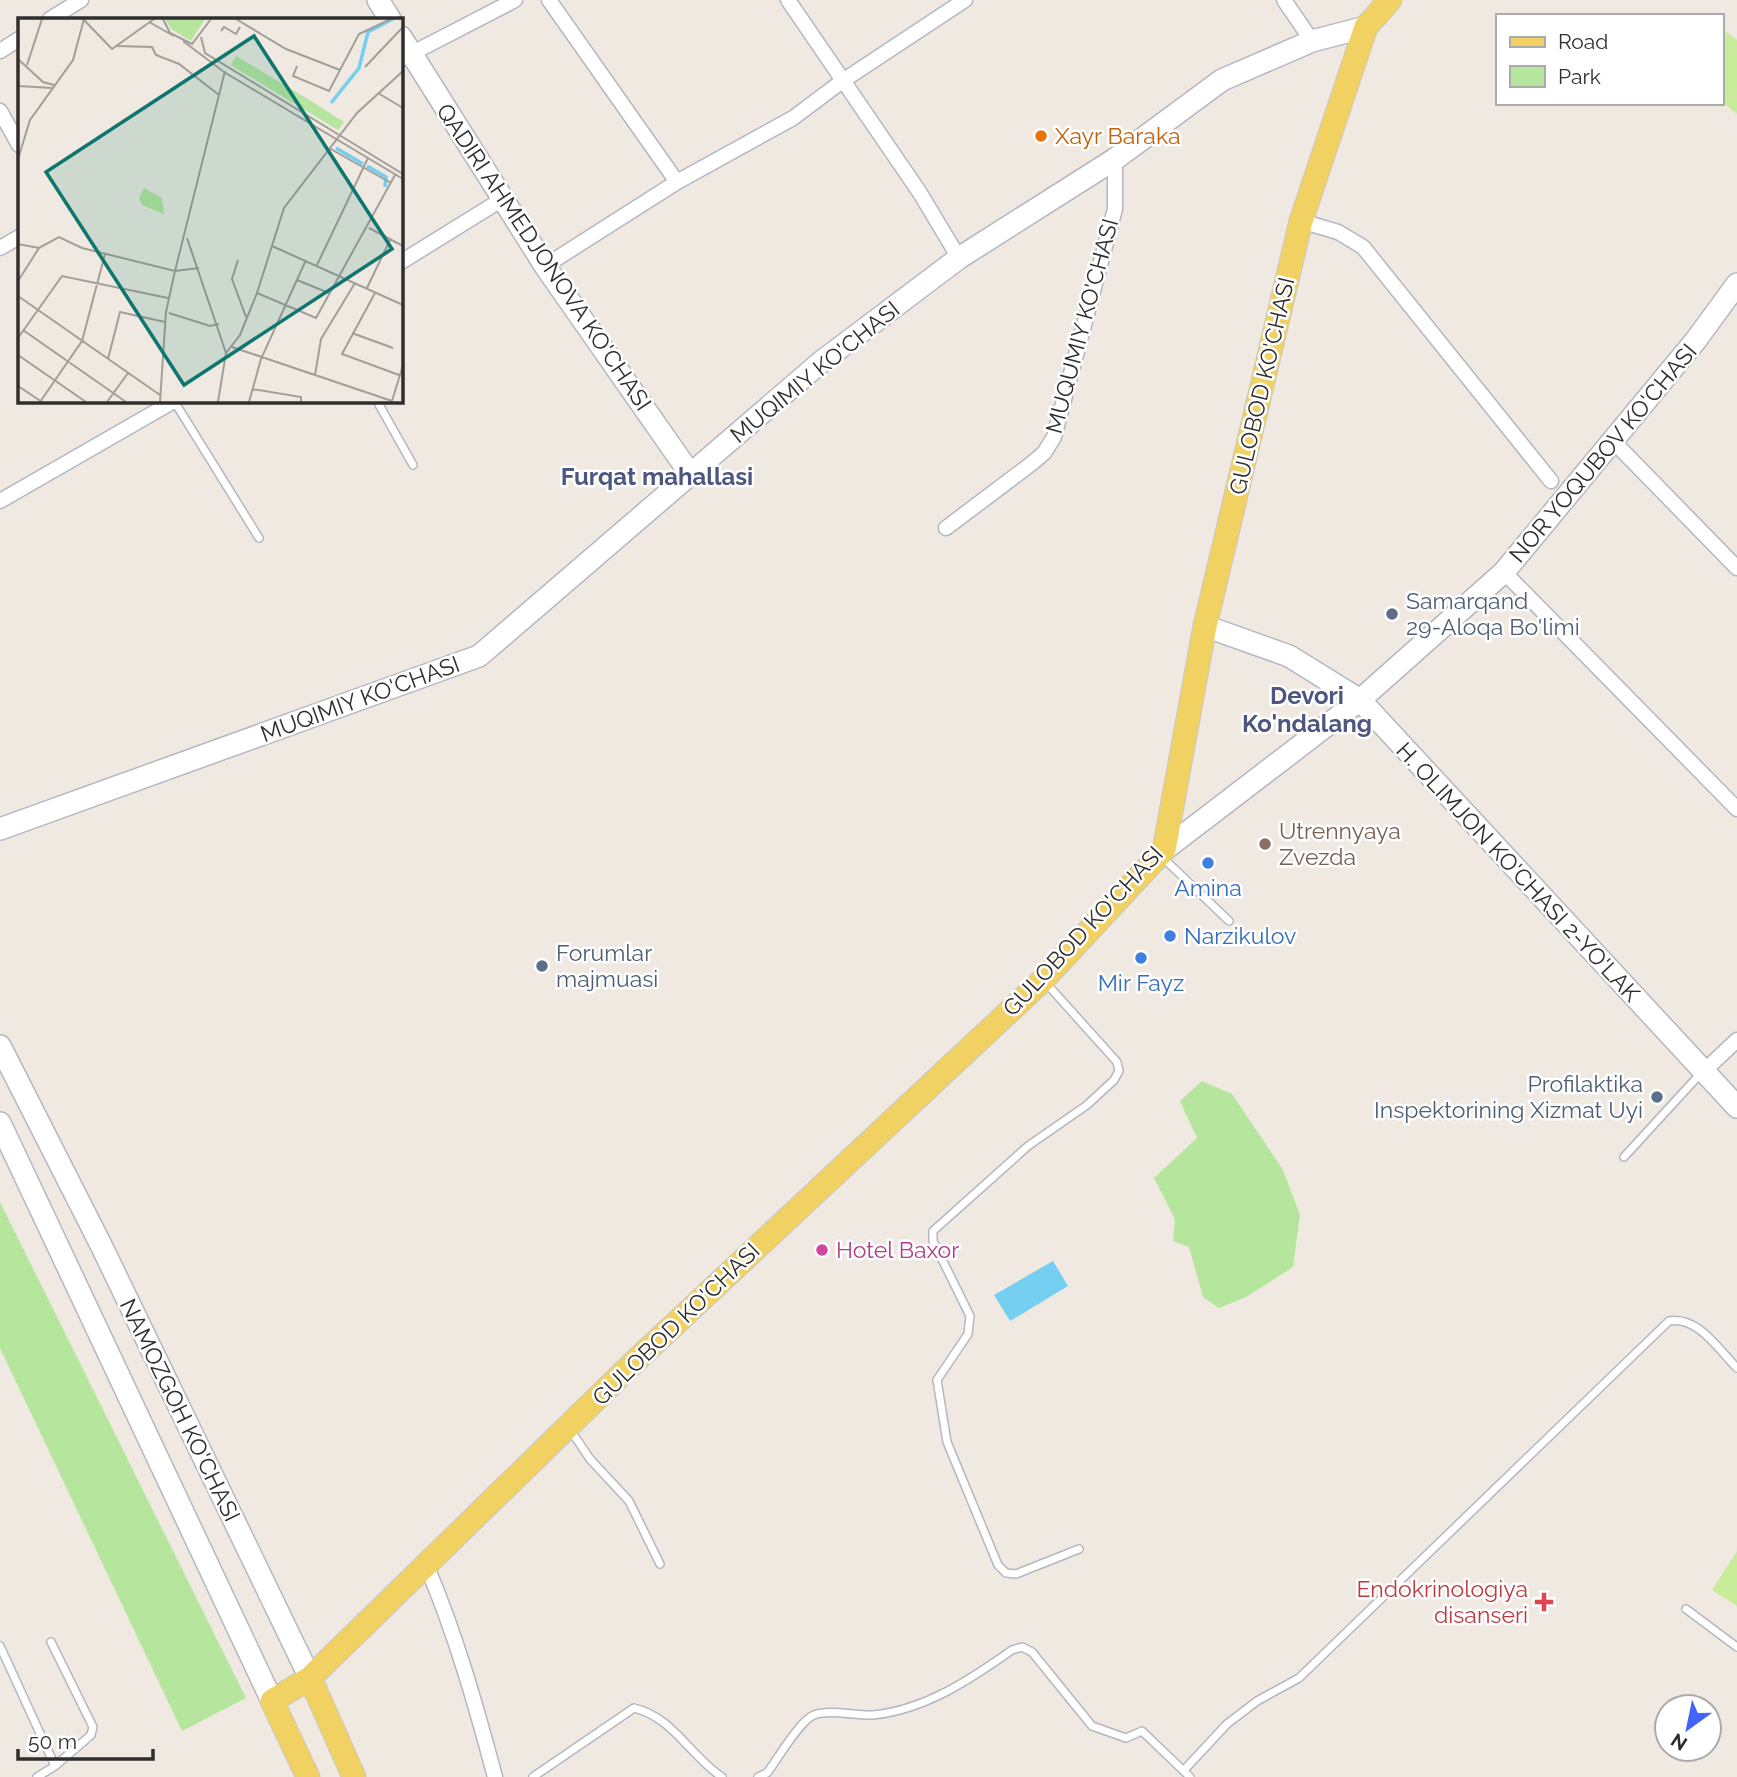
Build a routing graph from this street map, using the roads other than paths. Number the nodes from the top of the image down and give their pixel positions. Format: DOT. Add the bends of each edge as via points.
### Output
graph roads {
  1 [pos="81,0"];
  2 [pos="378,0"];
  3 [pos="516,0"];
  4 [pos="549,0"];
  5 [pos="788,0"];
  6 [pos="965,0"];
  7 [pos="1284,0"];
  8 [pos="1390,0"];
  9 [pos="52,18"];
  10 [pos="389,18"];
  11 [pos="1366,27"];
  12 [pos="18,40"];
  13 [pos="1312,41"];
  14 [pos="0,51"];
  15 [pos="405,51"];
  16 [pos="841,82"];
  17 [pos="0,111"];
  18 [pos="18,143"];
  19 [pos="1115,159"];
  20 [pos="677,182"];
  21 [pos="501,200"];
  22 [pos="1301,221"];
  23 [pos="18,238"];
  24 [pos="0,248"];
  25 [pos="959,258"];
  26 [pos="402,261"];
  27 [pos="545,266"];
  28 [pos="1737,284"];
  29 [pos="172,402"];
  30 [pos="175,402"];
  31 [pos="378,402"];
  32 [pos="1613,441"];
  33 [pos="414,465"];
  34 [pos="691,475"];
  35 [pos="1551,481"];
  36 [pos="0,501"];
  37 [pos="946,528"];
  38 [pos="259,538"];
  39 [pos="1737,568"];
  40 [pos="1504,572"];
  41 [pos="1205,626"];
  42 [pos="1360,700"];
  43 [pos="1737,810"];
  44 [pos="0,829"];
  45 [pos="1161,852"];
  46 [pos="1228,921"];
  47 [pos="1043,980"];
  48 [pos="1737,1040"];
  49 [pos="0,1046"];
  50 [pos="1703,1072"];
  51 [pos="1737,1107"];
  52 [pos="0,1123"];
  53 [pos="1624,1157"];
  54 [pos="101,1245"];
  55 [pos="64,1259"];
  56 [pos="1737,1368"];
  57 [pos="568,1427"];
  58 [pos="1079,1549"];
  59 [pos="660,1564"];
  60 [pos="427,1567"];
  61 [pos="1686,1609"];
  62 [pos="51,1642"];
  63 [pos="0,1646"];
  64 [pos="1737,1647"];
  65 [pos="310,1678"];
  66 [pos="272,1701"];
  67 [pos="55,1766"];
  68 [pos="1185,1769"];
  69 [pos="37,1777"];
  70 [pos="308,1777"];
  71 [pos="354,1777"];
  72 [pos="495,1777"];
  73 [pos="533,1777"];
  74 [pos="722,1777"];
  75 [pos="758,1777"];
  76 [pos="1190,1777"];
  1 -- 9 [label="street"];
  2 -- 10 [label="main road"];
  3 -- 15 [label="street"];
  4 -- 20 [label="street"];
  5 -- 16 [label="street"];
  6 -- 16 [label="street"];
  7 -- 13 [label="street"];
  8 -- 11 [label="main road, GULOBOD KO'CHASI"];
  11 -- 13 [label="main road, MUQIMIY KO'CHASI"];
  11 -- 22 [label="main road, GULOBOD KO'CHASI"];
  12 -- 14 [label="street"];
  13 -- 19 [label="main road, MUQIMIY KO'CHASI" via="1222,80"];
  15 -- 21 [label="main road, QADIRI AHMEDJONOVA KO'CHASI"];
  16 -- 20 [label="street" via="793,118"];
  16 -- 25 [label="street" via="920,192"];
  17 -- 18 [label="street"];
  19 -- 25 [label="main road, MUQIMIY KO'CHASI"];
  19 -- 37 [label="street, MUQUMIY KO'CHASI" via="1115,209 1054,437 1031,464"];
  20 -- 27 [label="street"];
  21 -- 26 [label="street"];
  21 -- 27 [label="main road, QADIRI AHMEDJONOVA KO'CHASI"];
  22 -- 35 [label="street, NOR YOQUBOV KO'CHASI" via="1338,232 1363,247"];
  22 -- 41 [label="main road, GULOBOD KO'CHASI"];
  23 -- 24 [label="street"];
  25 -- 34 [label="main road, MUQIMIY KO'CHASI" via="821,362"];
  27 -- 34 [label="main road, QADIRI AHMEDJONOVA KO'CHASI"];
  28 -- 32 [label="main road, NOR YOQUBOV KO'CHASI"];
  29 -- 36 [label="street"];
  30 -- 38 [label="lane"];
  31 -- 33 [label="lane"];
  32 -- 39 [label="street"];
  32 -- 40 [label="main road, NOR YOQUBOV KO'CHASI"];
  34 -- 44 [label="main road, MUQIMIY KO'CHASI" via="479,656"];
  40 -- 42 [label="main road, NOR YOQUBOV KO'CHASI"];
  40 -- 43 [label="street"];
  41 -- 42 [label="main road, H. OLIMJON KO'CHASI 2-YO'LAK" via="1290,656"];
  41 -- 45 [label="main road, GULOBOD KO'CHASI"];
  42 -- 45 [label="main road, NOR YOQUBOV KO'CHASI"];
  42 -- 50 [label="main road, H. OLIMJON KO'CHASI 2-YO'LAK"];
  45 -- 46 [label="lane"];
  45 -- 47 [label="main road, GULOBOD KO'CHASI"];
  47 -- 57 [label="main road, GULOBOD KO'CHASI"];
  47 -- 58 [label="lane" via="1117,1062 1119,1071 1087,1105 1028,1146 933,1231 933,1241 970,1315 968,1334 937,1380 947,1442 998,1564 1006,1573 1016,1574"];
  48 -- 50 [label="street"];
  49 -- 54 [label="main road, NAMOZGOH KO'CHASI"];
  50 -- 51 [label="main road, H. OLIMJON KO'CHASI 2-YO'LAK"];
  50 -- 53 [label="lane"];
  52 -- 55 [label="main road, NAMOZGOH KO'CHASI"];
  54 -- 55 [label="main road"];
  54 -- 65 [label="main road, NAMOZGOH KO'CHASI"];
  55 -- 66 [label="main road, NAMOZGOH KO'CHASI"];
  56 -- 68 [label="lane" via="1694,1324 1670,1321 1299,1678 1227,1724"];
  57 -- 59 [label="lane" via="629,1502"];
  57 -- 60 [label="main road, GULOBOD KO'CHASI"];
  60 -- 65 [label="main road, GULOBOD KO'CHASI"];
  60 -- 72 [label="street" via="469,1681"];
  61 -- 64 [label="lane"];
  62 -- 67 [label="lane" via="93,1727 91,1735"];
  63 -- 67 [label="lane"];
  65 -- 66 [label="main road, GULOBOD KO'CHASI"];
  65 -- 71 [label="main road, NAMOZGOH KO'CHASI"];
  66 -- 70 [label="main road, NAMOZGOH KO'CHASI"];
  67 -- 69 [label="lane"];
  68 -- 75 [label="lane" via="1142,1731 1126,1738 1092,1726 1032,1652 1022,1647 958,1688 912,1704 874,1714 815,1714 767,1773"];
  68 -- 76 [label="lane"];
  73 -- 74 [label="lane" via="634,1708 663,1721"];
}
